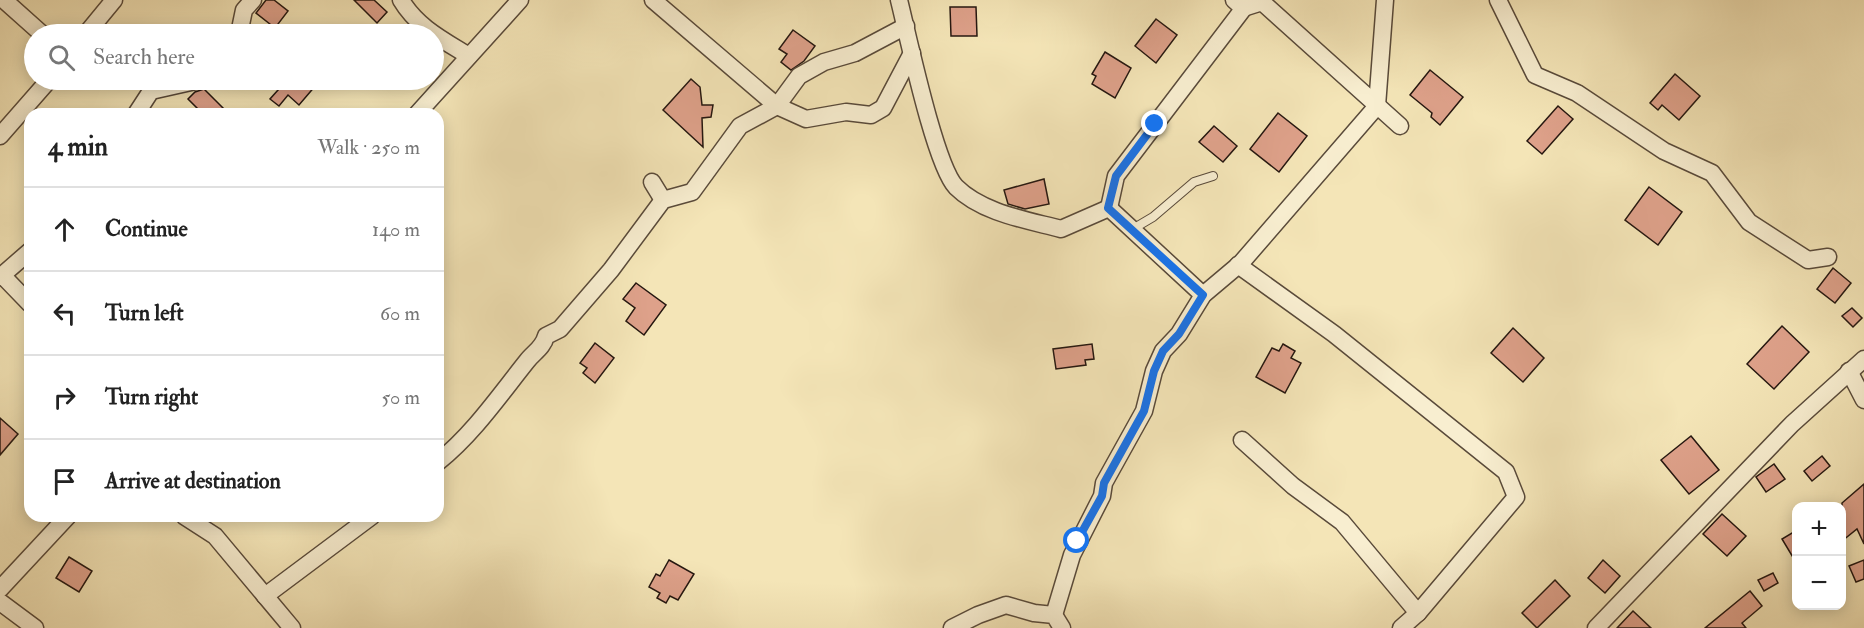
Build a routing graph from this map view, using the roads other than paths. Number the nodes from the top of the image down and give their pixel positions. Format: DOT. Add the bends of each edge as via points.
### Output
graph roads {
  1 [pos="4,0"];
  2 [pos="114,0"];
  3 [pos="253,0"];
  4 [pos="401,0"];
  5 [pos="520,0"];
  6 [pos="653,0"];
  7 [pos="899,0"];
  8 [pos="1385,0"];
  9 [pos="1498,0"];
  10 [pos="1242,3"];
  11 [pos="31,24"];
  12 [pos="94,24"];
  13 [pos="241,24"];
  14 [pos="421,24"];
  15 [pos="906,26"];
  16 [pos="444,40"];
  17 [pos="912,53"];
  18 [pos="469,56"];
  19 [pos="444,84"];
  20 [pos="40,90"];
  21 [pos="155,90"];
  22 [pos="439,90"];
  23 [pos="777,106"];
  24 [pos="1377,106"];
  25 [pos="24,108"];
  26 [pos="140,108"];
  27 [pos="422,108"];
  28 [pos="24,109"];
  29 [pos="1400,126"];
  30 [pos="0,136"];
  31 [pos="1213,176"];
  32 [pos="652,182"];
  33 [pos="663,200"];
  34 [pos="1108,208"];
  35 [pos="1131,231"];
  36 [pos="24,256"];
  37 [pos="1828,257"];
  38 [pos="1238,265"];
  39 [pos="1,276"];
  40 [pos="1203,295"];
  41 [pos="24,298"];
  42 [pos="1864,359"];
  43 [pos="1849,371"];
  44 [pos="1864,400"];
  45 [pos="1242,440"];
  46 [pos="444,457"];
  47 [pos="62,522"];
  48 [pos="193,522"];
  49 [pos="364,522"];
  50 [pos="0,589"];
  51 [pos="265,596"];
  52 [pos="0,602"];
  53 [pos="1418,613"];
  54 [pos="1058,621"];
  55 [pos="35,628"];
  56 [pos="292,628"];
  57 [pos="952,628"];
  58 [pos="1401,628"];
  59 [pos="1596,628"];
  1 -- 11 [label="street"];
  2 -- 12 [label="street"];
  3 -- 13 [label="street" via="244,10"];
  4 -- 14 [label="street"];
  5 -- 18 [label="street"];
  6 -- 23 [label="street"];
  7 -- 15 [label="street"];
  8 -- 24 [label="street"];
  9 -- 37 [label="street" via="1535,75 1577,93 1664,151 1712,173 1749,222 1808,260"];
  10 -- 24 [label="street" via="1262,2"];
  10 -- 34 [label="street" via="1116,176"];
  15 -- 17 [label="street"];
  15 -- 23 [label="street" via="799,76"];
  16 -- 18 [label="street"];
  17 -- 23 [label="street" via="889,100 871,115 846,112 806,119"];
  17 -- 34 [label="street" via="947,175 963,193 1019,218 1061,229"];
  18 -- 19 [label="street"];
  20 -- 25 [label="street"];
  21 -- 26 [label="street"];
  22 -- 27 [label="street"];
  23 -- 33 [label="street" via="740,126 692,192"];
  24 -- 29 [label="street"];
  24 -- 38 [label="street"];
  28 -- 30 [label="street"];
  31 -- 35 [label="lane" via="1194,182"];
  32 -- 33 [label="street"];
  33 -- 46 [label="street" via="611,270 560,329 546,336 544,344 461,444"];
  34 -- 35 [label="street"];
  35 -- 40 [label="street"];
  36 -- 39 [label="street"];
  38 -- 40 [label="street"];
  38 -- 53 [label="street" via="1334,334 1506,472 1516,497"];
  39 -- 41 [label="street"];
  40 -- 54 [label="street" via="1179,334 1163,351 1144,411 1077,541"];
  42 -- 43 [label="street"];
  43 -- 44 [label="street"];
  43 -- 59 [label="street" via="1792,424"];
  45 -- 53 [label="street" via="1293,486 1342,522"];
  47 -- 50 [label="street"];
  48 -- 51 [label="street" via="215,536"];
  49 -- 51 [label="street"];
  51 -- 56 [label="street"];
  52 -- 55 [label="street"];
  53 -- 58 [label="street"];
  54 -- 57 [label="street" via="1006,605"];
}
